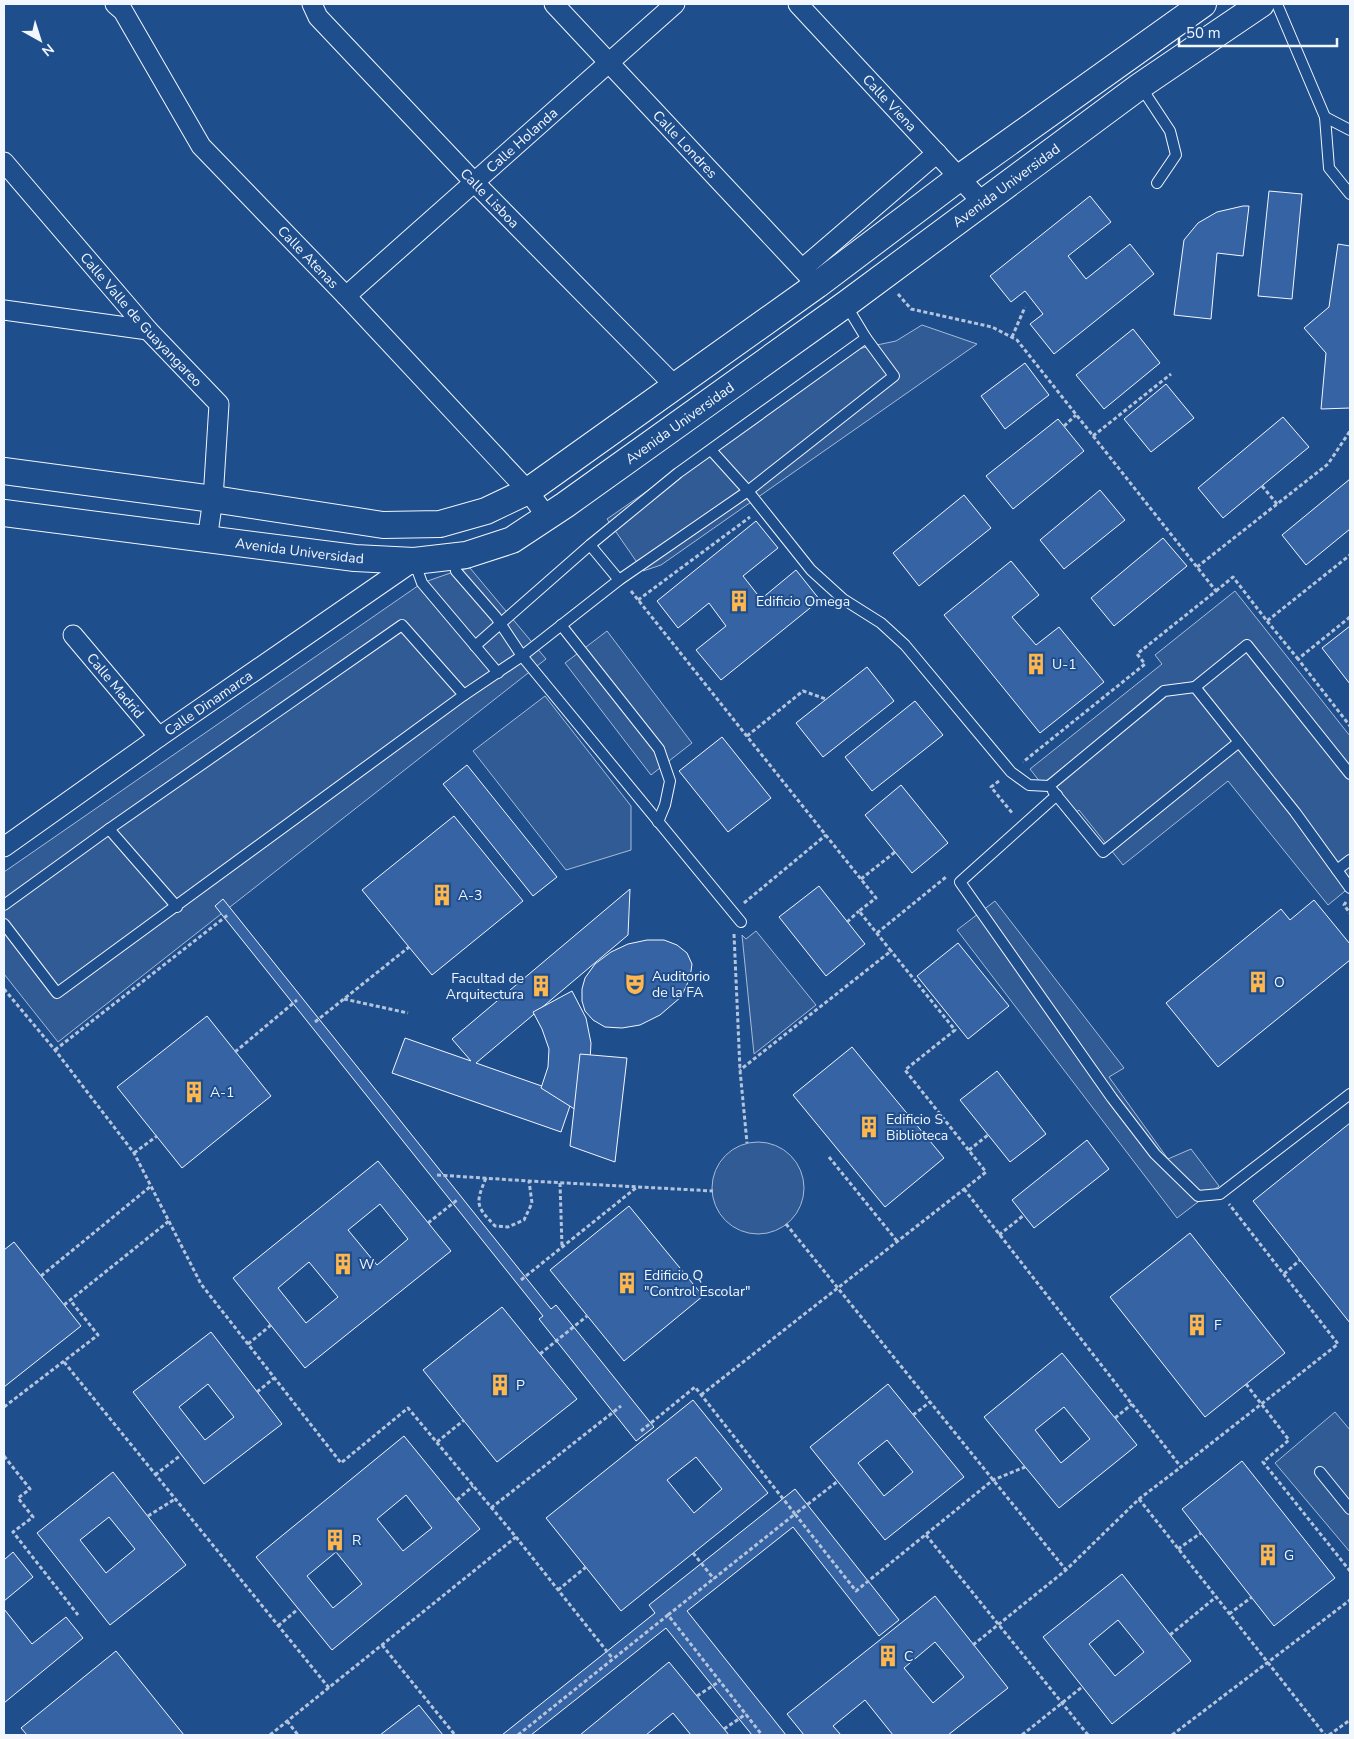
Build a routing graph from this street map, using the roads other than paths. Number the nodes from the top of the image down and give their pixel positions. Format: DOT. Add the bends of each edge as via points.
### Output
graph roads {
  1 [pos="115,4"];
  2 [pos="312,4"];
  3 [pos="554,4"];
  4 [pos="675,4"];
  5 [pos="798,4"];
  6 [pos="1203,4"];
  7 [pos="1261,4"];
  8 [pos="1277,4"];
  9 [pos="608,62"];
  10 [pos="1140,86"];
  11 [pos="1326,117"];
  12 [pos="1350,130"];
  13 [pos="937,153"];
  14 [pos="4,162"];
  15 [pos="959,178"];
  16 [pos="474,182"];
  17 [pos="1157,183"];
  18 [pos="1350,194"];
  19 [pos="982,202"];
  20 [pos="810,277"];
  21 [pos="346,296"];
  22 [pos="846,304"];
  23 [pos="4,310"];
  24 [pos="148,330"];
  25 [pos="866,338"];
  26 [pos="674,386"];
  27 [pos="711,450"];
  28 [pos="4,471"];
  29 [pos="528,491"];
  30 [pos="748,491"];
  31 [pos="213,499"];
  32 [pos="4,513"];
  33 [pos="547,517"];
  34 [pos="207,540"];
  35 [pos="590,545"];
  36 [pos="454,556"];
  37 [pos="414,561"];
  38 [pos="619,580"];
  39 [pos="500,624"];
  40 [pos="561,625"];
  41 [pos="73,635"];
  42 [pos="475,646"];
  43 [pos="522,656"];
  44 [pos="498,673"];
  45 [pos="1195,687"];
  46 [pos="464,696"];
  47 [pos="159,737"];
  48 [pos="1239,742"];
  49 [pos="1350,774"];
  50 [pos="1049,786"];
  51 [pos="1057,794"];
  52 [pos="658,822"];
  53 [pos="109,829"];
  54 [pos="4,847"];
  55 [pos="1350,860"];
  56 [pos="1337,870"];
  57 [pos="1350,888"];
  58 [pos="4,904"];
  59 [pos="177,907"];
  60 [pos="741,922"];
  61 [pos="4,924"];
  62 [pos="1350,1094"];
  63 [pos="1320,1472"];
  64 [pos="1350,1509"];
  1 -- 21 [label="street, Calle Atenas" via="123,10 201,146"];
  2 -- 16 [label="street, Calle Lisboa" via="318,17"];
  3 -- 9 [label="street, Calle Londres"];
  4 -- 9 [label="street, Calle Holanda"];
  5 -- 13 [label="street, Calle Viena"];
  6 -- 15 [label="street"];
  7 -- 10 [label="street, Avenida Universidad"];
  8 -- 11 [label="lane"];
  9 -- 16 [label="street, Calle Holanda"];
  9 -- 20 [label="street, Calle Londres"];
  10 -- 17 [label="lane" via="1170,131 1176,155"];
  10 -- 19 [label="street, Avenida Universidad"];
  11 -- 12 [label="lane"];
  11 -- 18 [label="lane" via="1329,168"];
  13 -- 15 [label="street, Calle Viena"];
  13 -- 20 [label="street"];
  14 -- 24 [label="street, Calle Valle de Guayangareo"];
  15 -- 19 [label="street, Calle Viena"];
  15 -- 20 [label="street"];
  16 -- 21 [label="street, Calle Holanda"];
  16 -- 26 [label="street, Calle Lisboa"];
  19 -- 22 [label="street, Avenida Universidad"];
  20 -- 26 [label="street"];
  21 -- 29 [label="street, Calle Atenas"];
  22 -- 25 [label="lane"];
  22 -- 33 [label="street, Avenida Universidad"];
  23 -- 24 [label="street"];
  24 -- 31 [label="street, Calle Valle de Guayangareo" via="219,404"];
  25 -- 27 [label="lane"];
  25 -- 30 [label="lane" via="894,376"];
  26 -- 29 [label="street"];
  27 -- 30 [label="lane"];
  27 -- 35 [label="lane"];
  28 -- 31 [label="street"];
  29 -- 31 [label="street" via="486,510 431,525 384,525"];
  29 -- 33 [label="street, Calle Atenas"];
  30 -- 38 [label="lane"];
  30 -- 50 [label="lane" via="811,570 843,599 881,623 905,645 1011,772 1029,785"];
  31 -- 34 [label="street, Calle Valle de Guayangareo"];
  32 -- 34 [label="street, Avenida Universidad"];
  33 -- 36 [label="street, Avenida Universidad" via="512,540"];
  34 -- 37 [label="street, Avenida Universidad" via="355,558"];
  35 -- 38 [label="lane"];
  35 -- 39 [label="lane"];
  36 -- 37 [label="street, Avenida Universidad"];
  36 -- 39 [label="lane" via="456,571"];
  37 -- 42 [label="lane" via="422,583"];
  37 -- 47 [label="street, Calle Dinamarca"];
  38 -- 40 [label="lane"];
  39 -- 42 [label="lane"];
  39 -- 43 [label="lane"];
  40 -- 43 [label="lane"];
  40 -- 52 [label="lane" via="659,749 670,782 666,805"];
  41 -- 47 [label="street, Calle Madrid"];
  42 -- 44 [label="lane"];
  43 -- 44 [label="lane"];
  43 -- 52 [label="lane"];
  44 -- 46 [label="lane"];
  45 -- 48 [label="lane"];
  45 -- 49 [label="lane" via="1247,645"];
  45 -- 50 [label="lane" via="1164,691"];
  46 -- 53 [label="lane" via="402,625"];
  46 -- 59 [label="lane"];
  47 -- 54 [label="street, Calle Dinamarca"];
  48 -- 51 [label="lane" via="1103,852"];
  48 -- 56 [label="lane"];
  50 -- 51 [label="lane"];
  51 -- 62 [label="lane" via="960,882 1155,1154 1198,1196 1220,1194"];
  52 -- 60 [label="lane"];
  53 -- 58 [label="lane"];
  53 -- 59 [label="lane"];
  55 -- 56 [label="lane"];
  56 -- 57 [label="lane"];
  59 -- 61 [label="lane" via="57,993"];
  63 -- 64 [label="lane"];
}
